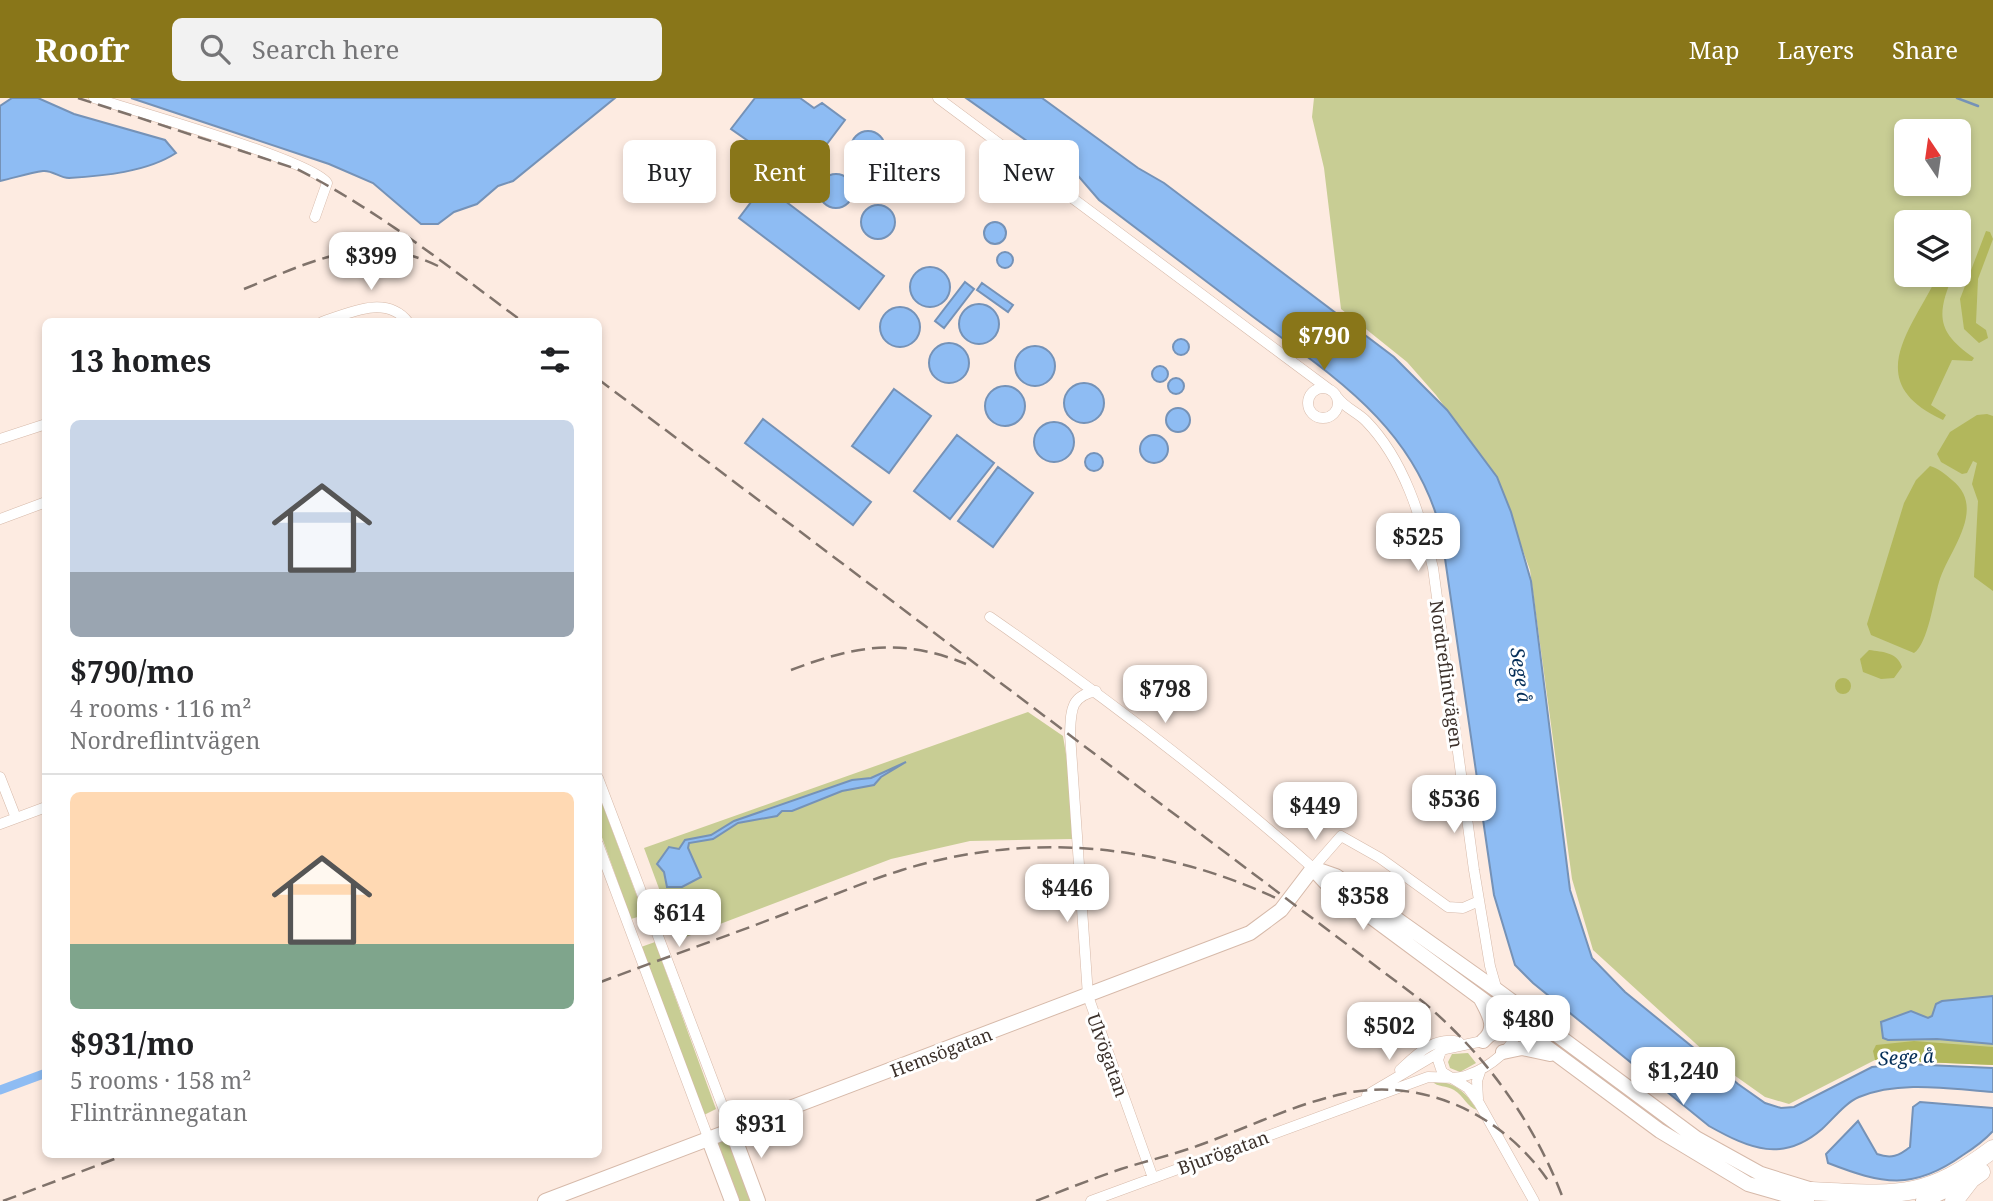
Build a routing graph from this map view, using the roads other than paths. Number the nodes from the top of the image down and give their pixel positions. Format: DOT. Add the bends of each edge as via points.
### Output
graph roads {
  1 [pos="94,98"];
  2 [pos="937,98"];
  3 [pos="315,217"];
  4 [pos="334,318"];
  5 [pos="403,318"];
  6 [pos="1299,365"];
  7 [pos="1334,393"];
  8 [pos="1310,394"];
  9 [pos="1357,415"];
  10 [pos="1331,416"];
  11 [pos="42,426"];
  12 [pos="0,439"];
  13 [pos="42,503"];
  14 [pos="0,519"];
  15 [pos="990,617"];
  16 [pos="1096,691"];
  17 [pos="0,777"];
  18 [pos="602,789"];
  19 [pos="42,808"];
  20 [pos="16,818"];
  21 [pos="0,824"];
  22 [pos="602,855"];
  23 [pos="1313,868"];
  24 [pos="1479,901"];
  25 [pos="1498,991"];
  26 [pos="1088,996"];
  27 [pos="1480,998"];
  28 [pos="1526,1013"];
  29 [pos="1517,1025"];
  30 [pos="1483,1041"];
  31 [pos="1466,1045"];
  32 [pos="1441,1051"];
  33 [pos="1503,1052"];
  34 [pos="1560,1057"];
  35 [pos="1481,1069"];
  36 [pos="1394,1076"];
  37 [pos="1450,1077"];
  38 [pos="1355,1103"];
  39 [pos="1479,1103"];
  40 [pos="732,1131"];
  41 [pos="709,1140"];
  42 [pos="1993,1149"];
  43 [pos="1985,1169"];
  44 [pos="1153,1178"];
  45 [pos="1810,1196"];
  46 [pos="545,1201"];
  47 [pos="732,1201"];
  48 [pos="758,1201"];
  49 [pos="1091,1201"];
  50 [pos="1534,1201"];
  51 [pos="1855,1201"];
  52 [pos="1923,1201"];
  53 [pos="1954,1201"];
  1 -- 3 [label="street" via="317,173 327,183"];
  2 -- 6 [label="street, Nordreflintvägen"];
  4 -- 5 [label="street" via="366,307 395,311"];
  6 -- 7 [label="street, Nordreflintvägen"];
  6 -- 8 [label="street"];
  7 -- 8 [label="street" via="1320,388"];
  7 -- 9 [label="street, Nordreflintvägen"];
  7 -- 10 [label="street" via="1338,408"];
  8 -- 10 [label="street" via="1307,405 1312,415"];
  9 -- 10 [label="street"];
  9 -- 24 [label="street, Nordreflintvägen" via="1390,454 1423,524"];
  11 -- 12 [label="street"];
  13 -- 14 [label="street"];
  15 -- 16 [label="street"];
  16 -- 23 [label="street"];
  16 -- 26 [label="street, Ulvögatan" via="1075,700 1070,734"];
  17 -- 20 [label="street"];
  18 -- 40 [label="street"];
  19 -- 20 [label="street"];
  20 -- 21 [label="street"];
  22 -- 41 [label="street"];
  23 -- 24 [label="street" via="1341,836 1448,907 1463,908"];
  23 -- 25 [label="street" via="1336,876"];
  23 -- 26 [label="street, Hemsögatan" via="1262,927"];
  23 -- 27 [label="street" via="1328,885"];
  24 -- 25 [label="street, Nordreflintvägen"];
  25 -- 28 [label="street"];
  26 -- 40 [label="street, Hemsögatan"];
  26 -- 44 [label="street, Ulvögatan"];
  27 -- 29 [label="street"];
  27 -- 30 [label="street" via="1492,1020"];
  28 -- 29 [label="street, Bjurögatan"];
  28 -- 45 [label="street" via="1732,1161"];
  29 -- 30 [label="street, Bjurögatan"];
  29 -- 33 [label="street, Bjurögatan" via="1515,1038"];
  29 -- 34 [label="street"];
  30 -- 31 [label="street, Bjurögatan"];
  31 -- 32 [label="street, Bjurögatan"];
  31 -- 36 [label="street, Bjurögatan" via="1447,1040 1428,1046"];
  32 -- 36 [label="street, Bjurögatan"];
  32 -- 37 [label="street" via="1439,1068"];
  33 -- 34 [label="street" via="1535,1049"];
  33 -- 35 [label="street, Bjurögatan"];
  34 -- 45 [label="street" via="1714,1166 1748,1184"];
  35 -- 37 [label="street, Bjurögatan" via="1468,1076"];
  35 -- 39 [label="street" via="1476,1088"];
  36 -- 38 [label="street, Bjurögatan"];
  37 -- 38 [label="street, Bjurögatan" via="1428,1077"];
  37 -- 39 [label="street" via="1468,1088"];
  38 -- 44 [label="street, Bjurögatan"];
  39 -- 50 [label="street"];
  40 -- 41 [label="street, Hemsögatan"];
  40 -- 48 [label="street"];
  41 -- 46 [label="street, Hemsögatan"];
  41 -- 47 [label="street"];
  42 -- 45 [label="highway" via="1955,1178 1908,1196"];
  43 -- 52 [label="street"];
  43 -- 53 [label="highway"];
  44 -- 49 [label="street, Bjurögatan"];
  45 -- 51 [label="street"];
}
